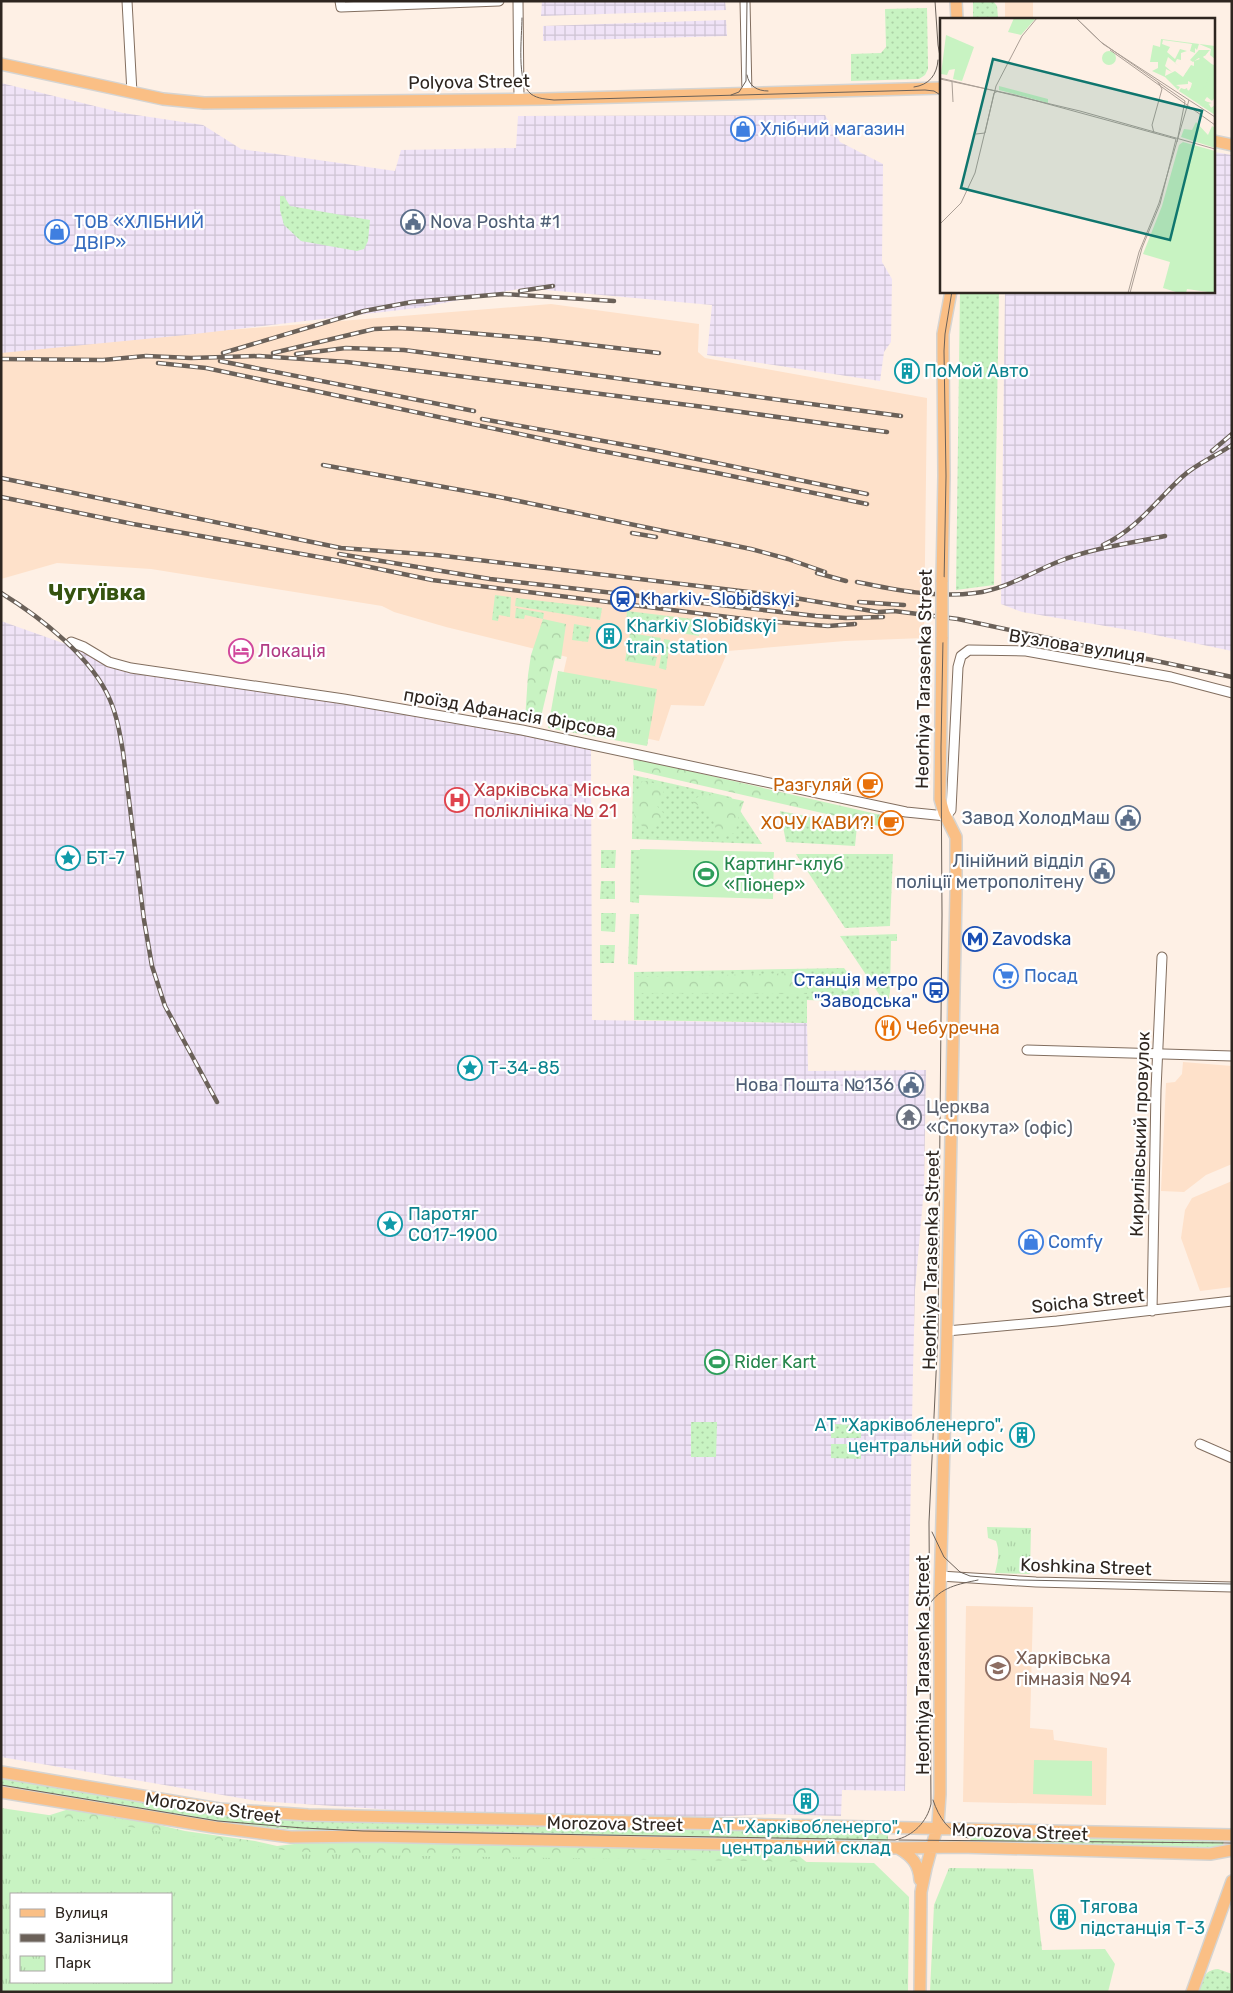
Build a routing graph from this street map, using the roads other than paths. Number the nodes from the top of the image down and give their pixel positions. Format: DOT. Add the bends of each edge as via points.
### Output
graph roads {
  1 [pos="127,1"];
  2 [pos="340,1"];
  3 [pos="499,1"];
  4 [pos="518,1"];
  5 [pos="745,1"];
  6 [pos="956,1"];
  7 [pos="957,18"];
  8 [pos="1,64"];
  9 [pos="940,88"];
  10 [pos="132,93"];
  11 [pos="747,94"];
  12 [pos="519,99"];
  13 [pos="1216,141"];
  14 [pos="1232,144"];
  15 [pos="951,292"];
  16 [pos="71,642"];
  17 [pos="1232,693"];
  18 [pos="946,816"];
  19 [pos="1162,958"];
  20 [pos="1027,1050"];
  21 [pos="1159,1053"];
  22 [pos="1232,1056"];
  23 [pos="1232,1301"];
  24 [pos="1152,1311"];
  25 [pos="947,1331"];
  26 [pos="1200,1444"];
  27 [pos="1232,1458"];
  28 [pos="940,1576"];
  29 [pos="1232,1587"];
  30 [pos="1,1772"];
  31 [pos="1,1792"];
  32 [pos="938,1828"];
  33 [pos="1232,1835"];
  34 [pos="898,1848"];
  35 [pos="932,1848"];
  36 [pos="1232,1850"];
  37 [pos="1232,1880"];
  38 [pos="921,1892"];
  39 [pos="920,1992"];
  40 [pos="1192,1992"];
  1 -- 10 [label="street"];
  2 -- 3 [label="street" via="341,7"];
  4 -- 12 [label="street"];
  5 -- 11 [label="street"];
  6 -- 7 [label="main road"];
  8 -- 10 [label="main road, Polyova Street"];
  9 -- 11 [label="main road, Polyova Street"];
  10 -- 12 [label="main road, Polyova Street" via="204,103"];
  11 -- 12 [label="main road, Polyova Street"];
  13 -- 14 [label="main road"];
  15 -- 18 [label="main road, Heorhiya Tarasenka Street, bridge" via="943,334 940,799"];
  16 -- 18 [label="street, проїзд Афанасія Фірсова" via="109,662 131,668 519,729 906,812"];
  17 -- 18 [label="street, Вузлова вулиця" via="1171,677 1026,651 969,650 961,656 958,667 951,810"];
  18 -- 25 [label="main road, Heorhiya Tarasenka Street" via="954,831 956,846"];
  19 -- 21 [label="street, Кирилівський провулок"];
  20 -- 21 [label="street"];
  21 -- 22 [label="street"];
  21 -- 24 [label="street, Кирилівський провулок"];
  23 -- 24 [label="street, Soicha Street"];
  24 -- 25 [label="street, Soicha Street"];
  25 -- 28 [label="main road, Heorhiya Tarasenka Street"];
  26 -- 27 [label="street"];
  28 -- 29 [label="street, Koshkina Street"];
  28 -- 32 [label="main road, Heorhiya Tarasenka Street"];
  30 -- 32 [label="main road, Morozova Street" via="219,1809 308,1815"];
  31 -- 34 [label="main road, Morozova Street" via="214,1828 290,1837"];
  32 -- 33 [label="main road, Morozova Street"];
  32 -- 35 [label="main road, Heorhiya Tarasenka Street"];
  34 -- 35 [label="main road, Morozova Street"];
  34 -- 38 [label="main road" via="917,1864"];
  35 -- 36 [label="main road, Morozova Street" via="1210,1854"];
  35 -- 38 [label="main road, Heorhiya Tarasenka Street"];
  37 -- 40 [label="main road"];
  38 -- 39 [label="main road, Heorhiya Tarasenka Street"];
}
